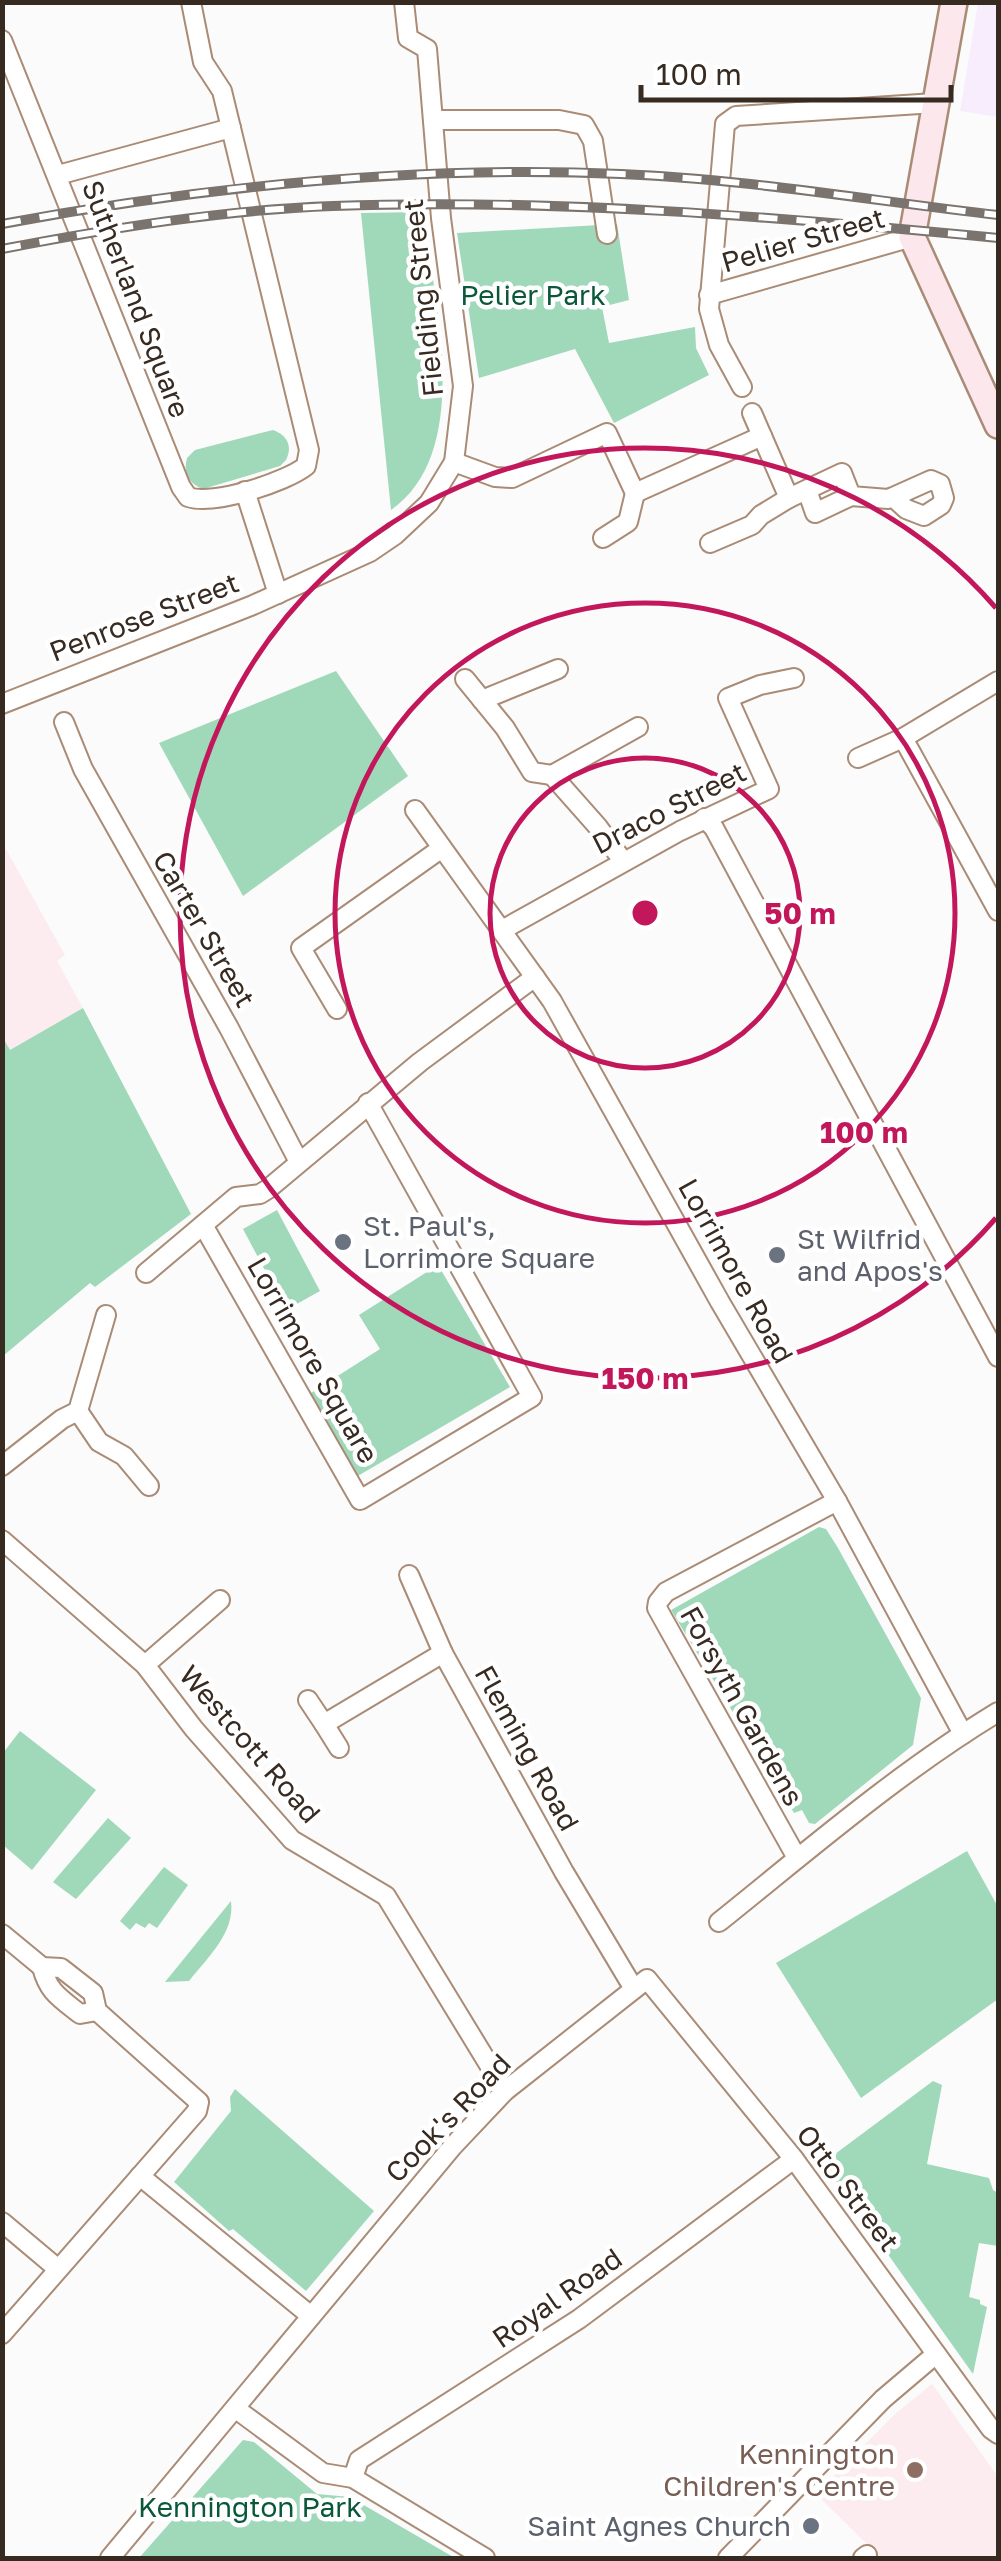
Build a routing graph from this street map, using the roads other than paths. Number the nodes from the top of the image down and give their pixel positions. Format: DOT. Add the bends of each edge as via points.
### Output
graph roads {
  1 [pos="191,2"];
  2 [pos="404,2"];
  3 [pos="954,2"];
  4 [pos="2,40"];
  5 [pos="935,104"];
  6 [pos="433,120"];
  7 [pos="231,128"];
  8 [pos="58,175"];
  9 [pos="607,234"];
  10 [pos="912,237"];
  11 [pos="709,295"];
  12 [pos="742,387"];
  13 [pos="752,413"];
  14 [pos="998,424"];
  15 [pos="762,436"];
  16 [pos="454,462"];
  17 [pos="245,490"];
  18 [pos="635,493"];
  19 [pos="798,494"];
  20 [pos="893,497"];
  21 [pos="603,538"];
  22 [pos="710,543"];
  23 [pos="306,582"];
  24 [pos="278,594"];
  25 [pos="558,669"];
  26 [pos="794,678"];
  27 [pos="465,680"];
  28 [pos="998,682"];
  29 [pos="482,700"];
  30 [pos="2,704"];
  31 [pos="64,722"];
  32 [pos="638,727"];
  33 [pos="903,738"];
  34 [pos="858,758"];
  35 [pos="552,775"];
  36 [pos="415,810"];
  37 [pos="704,818"];
  38 [pos="442,848"];
  39 [pos="623,862"];
  40 [pos="998,910"];
  41 [pos="502,930"];
  42 [pos="535,978"];
  43 [pos="337,1009"];
  44 [pos="368,1104"];
  45 [pos="299,1162"];
  46 [pos="202,1225"];
  47 [pos="146,1272"];
  48 [pos="106,1315"];
  49 [pos="998,1357"];
  50 [pos="78,1411"];
  51 [pos="2,1466"];
  52 [pos="148,1486"];
  53 [pos="837,1501"];
  54 [pos="2,1540"];
  55 [pos="408,1575"];
  56 [pos="220,1600"];
  57 [pos="443,1654"];
  58 [pos="145,1665"];
  59 [pos="308,1700"];
  60 [pos="998,1712"];
  61 [pos="324,1724"];
  62 [pos="963,1734"];
  63 [pos="339,1748"];
  64 [pos="797,1858"];
  65 [pos="719,1922"];
  66 [pos="2,1934"];
  67 [pos="640,1984"];
  68 [pos="505,2091"];
  69 [pos="794,2159"];
  70 [pos="140,2176"];
  71 [pos="2,2222"];
  72 [pos="58,2269"];
  73 [pos="311,2316"];
  74 [pos="2,2334"];
  75 [pos="936,2354"];
  76 [pos="236,2408"];
  77 [pos="998,2434"];
  78 [pos="354,2478"];
  79 [pos="110,2558"];
  80 [pos="486,2558"];
  81 [pos="728,2558"];
  1 -- 7 [label="street, Sutherland Square" via="204,62 221,87"];
  2 -- 6 [label="street, Fielding Street" via="408,38 427,49"];
  3 -- 5 [label="street"];
  4 -- 8 [label="street"];
  5 -- 10 [label="street"];
  5 -- 11 [label="street" via="731,119 722,136"];
  6 -- 9 [label="street" via="584,125 593,141"];
  6 -- 16 [label="street, Fielding Street" via="463,370"];
  7 -- 8 [label="street, Sutherland Square"];
  7 -- 17 [label="street, Sutherland Square" via="310,450 306,466 289,478"];
  8 -- 17 [label="street, Sutherland Square" via="181,487 188,498 202,501"];
  10 -- 11 [label="street, Pelier Street"];
  10 -- 14 [label="street"];
  11 -- 12 [label="street" via="712,328"];
  13 -- 15 [label="street"];
  15 -- 18 [label="street"];
  15 -- 19 [label="street"];
  16 -- 18 [label="street" via="512,478 607,433"];
  16 -- 23 [label="street, Fielding Street" via="429,503 395,536"];
  17 -- 24 [label="street"];
  18 -- 21 [label="street" via="628,522"];
  19 -- 20 [label="street" via="842,472 851,496"];
  19 -- 22 [label="street"];
  23 -- 24 [label="street, Penrose Street"];
  24 -- 30 [label="street, Penrose Street"];
  25 -- 29 [label="street"];
  26 -- 37 [label="street, Draco Street" via="728,698 769,789"];
  27 -- 29 [label="street"];
  28 -- 33 [label="street"];
  29 -- 35 [label="street" via="532,772"];
  31 -- 45 [label="street, Carter Street" via="82,768"];
  32 -- 35 [label="street"];
  33 -- 34 [label="street"];
  33 -- 40 [label="street"];
  35 -- 39 [label="street"];
  36 -- 38 [label="street, Lorrimore Road"];
  37 -- 39 [label="street, Draco Street"];
  37 -- 49 [label="street"];
  38 -- 41 [label="street, Lorrimore Road"];
  38 -- 43 [label="street" via="301,948"];
  39 -- 41 [label="street, Draco Street"];
  41 -- 42 [label="street, Lorrimore Road"];
  42 -- 44 [label="street"];
  42 -- 53 [label="street, Lorrimore Road"];
  44 -- 45 [label="street"];
  44 -- 46 [label="street, Lorrimore Square" via="532,1397 360,1500"];
  45 -- 46 [label="street" via="260,1194 236,1197"];
  46 -- 47 [label="street"];
  48 -- 50 [label="street"];
  50 -- 51 [label="street"];
  50 -- 52 [label="street" via="99,1442 124,1456"];
  53 -- 62 [label="street, Lorrimore Road"];
  53 -- 64 [label="street, Forsyth Gardens" via="666,1592 657,1608"];
  54 -- 58 [label="street, Westcott Road"];
  55 -- 57 [label="street"];
  56 -- 58 [label="street"];
  57 -- 61 [label="street, Fleming Road"];
  57 -- 67 [label="street, Fleming Road" via="564,1872"];
  58 -- 68 [label="street, Westcott Road" via="292,1840 386,1896"];
  59 -- 61 [label="street"];
  60 -- 62 [label="street"];
  61 -- 63 [label="street"];
  62 -- 64 [label="street"];
  64 -- 65 [label="street"];
  66 -- 70 [label="street" via="42,1967 47,1986 75,2010 97,2011 199,2102"];
  67 -- 68 [label="street, Cook's Road"];
  67 -- 69 [label="street, Otto Street"];
  68 -- 73 [label="street, Cook's Road"];
  69 -- 75 [label="street, Otto Street"];
  69 -- 78 [label="street, Royal Road" via="578,2319 360,2460"];
  70 -- 72 [label="street"];
  70 -- 73 [label="street"];
  71 -- 72 [label="street"];
  72 -- 74 [label="street"];
  73 -- 76 [label="street, Cook's Road"];
  75 -- 77 [label="street, Otto Street"];
  75 -- 81 [label="street"];
  76 -- 78 [label="street" via="323,2473"];
  76 -- 79 [label="street, Cook's Road"];
  78 -- 80 [label="street"];
}
